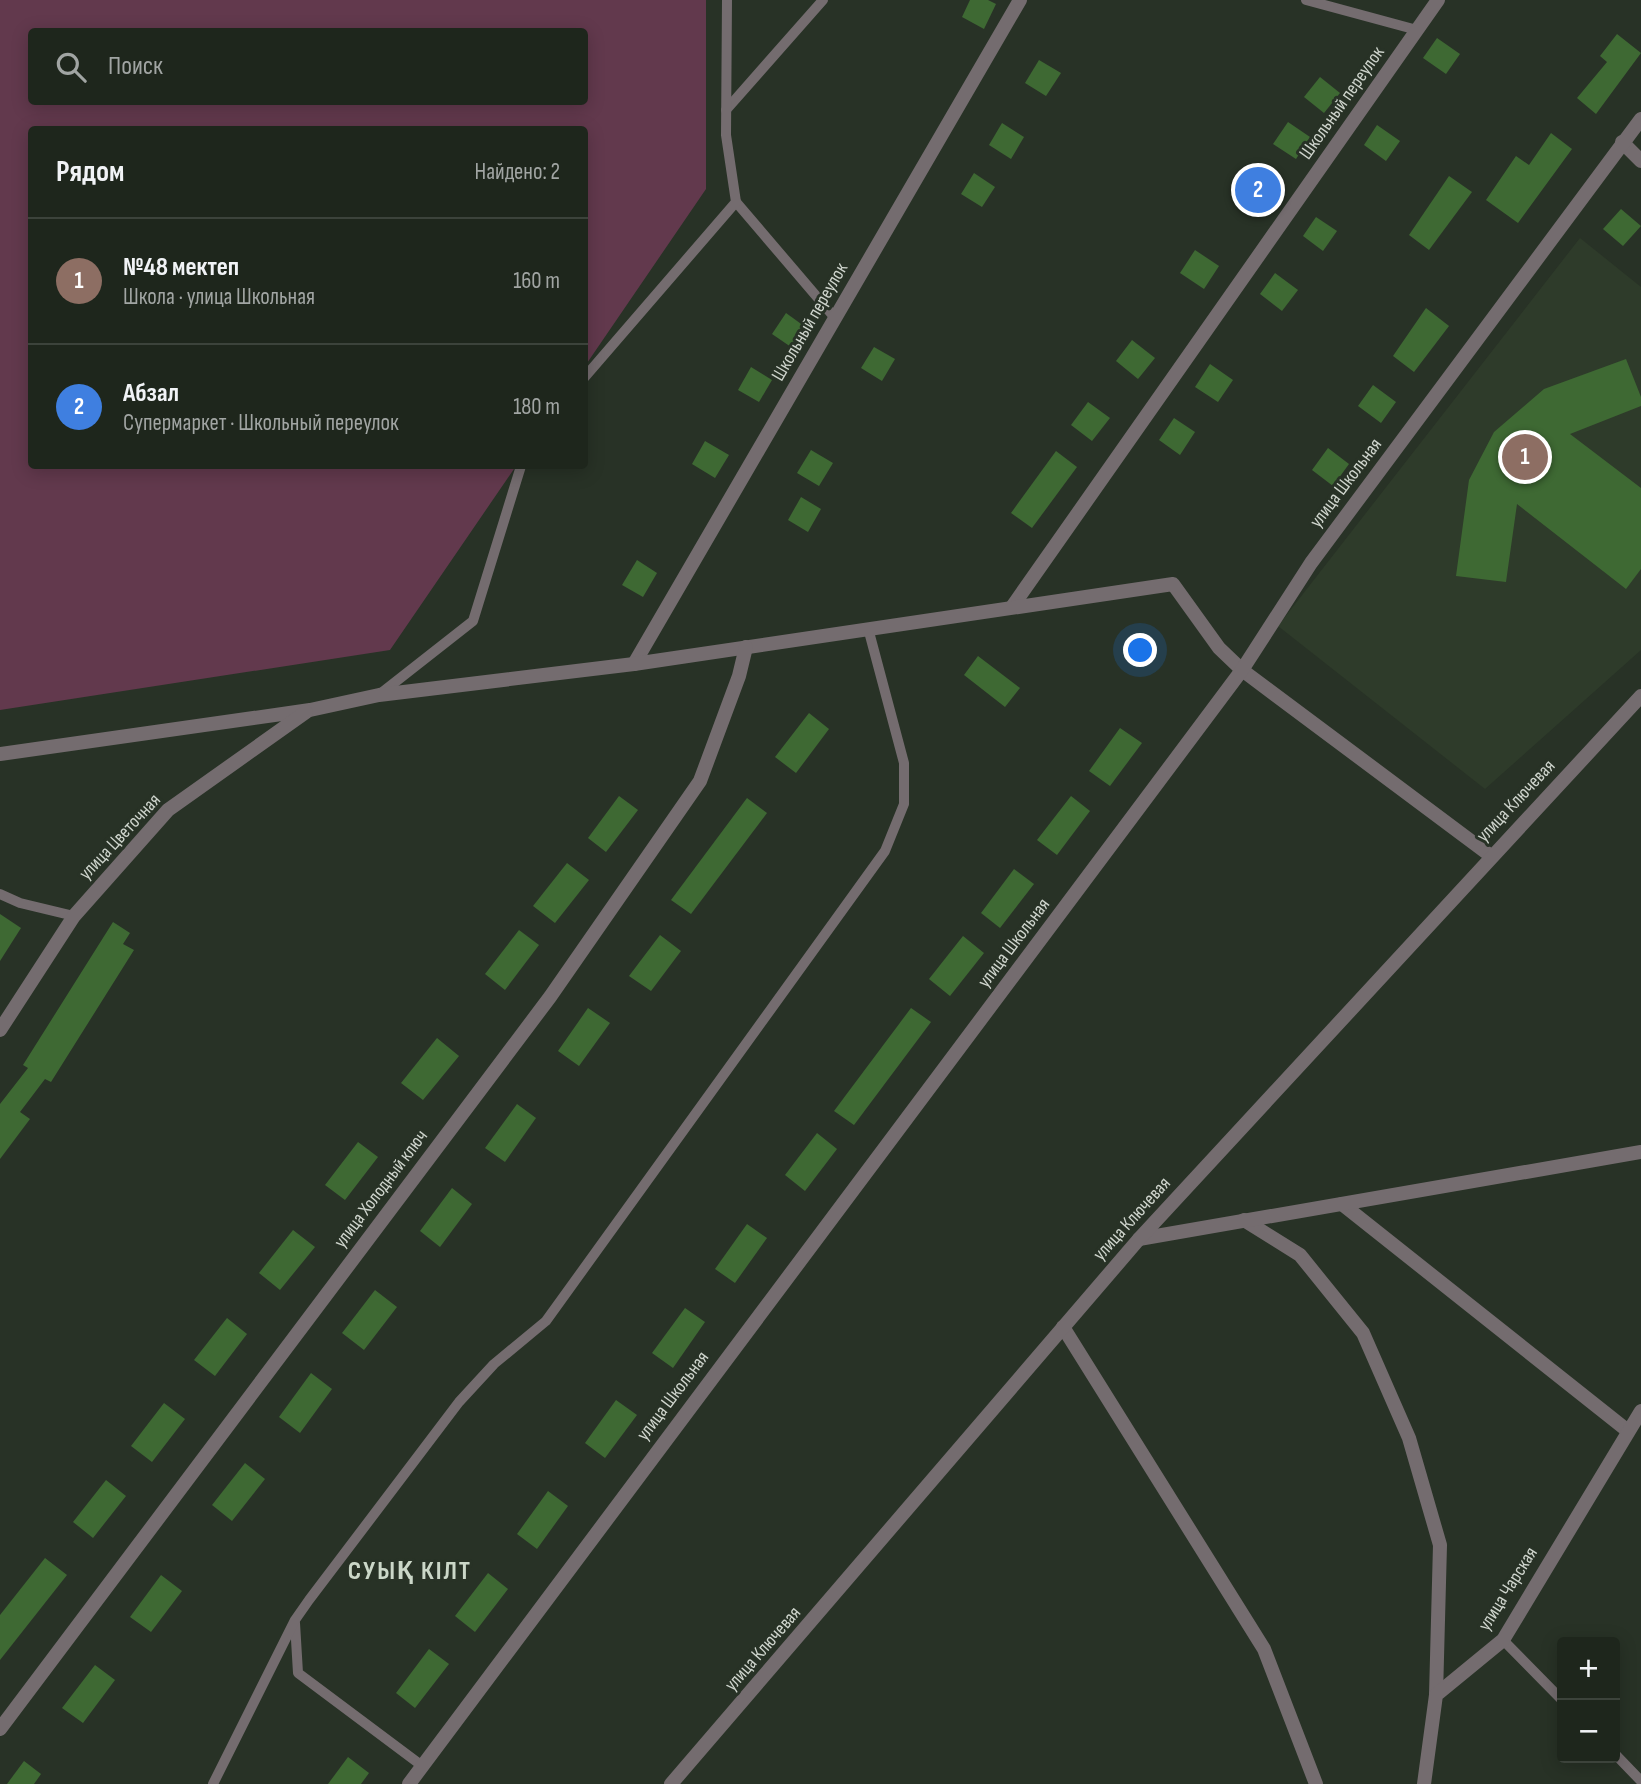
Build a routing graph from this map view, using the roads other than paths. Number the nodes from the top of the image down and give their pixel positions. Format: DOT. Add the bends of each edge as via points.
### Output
graph roads {
  1 [pos="727,0"];
  2 [pos="823,0"];
  3 [pos="1020,0"];
  4 [pos="1306,0"];
  5 [pos="1438,0"];
  6 [pos="1417,30"];
  7 [pos="726,110"];
  8 [pos="1641,119"];
  9 [pos="1622,142"];
  10 [pos="1641,161"];
  11 [pos="736,202"];
  12 [pos="835,318"];
  13 [pos="588,373"];
  14 [pos="520,469"];
  15 [pos="1013,607"];
  16 [pos="868,628"];
  17 [pos="746,648"];
  18 [pos="634,664"];
  19 [pos="1242,670"];
  20 [pos="379,695"];
  21 [pos="1641,696"];
  22 [pos="310,710"];
  23 [pos="0,754"];
  24 [pos="1491,856"];
  25 [pos="0,894"];
  26 [pos="74,916"];
  27 [pos="0,1030"];
  28 [pos="1641,1152"];
  29 [pos="1342,1204"];
  30 [pos="1244,1220"];
  31 [pos="1139,1239"];
  32 [pos="1063,1327"];
  33 [pos="1636,1423"];
  34 [pos="295,1620"];
  35 [pos="1503,1640"];
  36 [pos="1436,1695"];
  37 [pos="1557,1695"];
  38 [pos="0,1729"];
  39 [pos="1620,1759"];
  40 [pos="421,1765"];
  41 [pos="1641,1781"];
  42 [pos="213,1784"];
  43 [pos="409,1784"];
  44 [pos="671,1784"];
  45 [pos="1317,1784"];
  46 [pos="1424,1784"];
  1 -- 7 [label="lane"];
  2 -- 7 [label="lane"];
  3 -- 12 [label="street, Школьный переулок"];
  4 -- 6 [label="lane"];
  5 -- 6 [label="street, Школьный переулок"];
  6 -- 15 [label="street, Школьный переулок"];
  7 -- 11 [label="lane"];
  8 -- 9 [label="street, улица Школьная"];
  9 -- 10 [label="street"];
  9 -- 19 [label="street, улица Школьная" via="1311,562"];
  11 -- 12 [label="lane"];
  11 -- 13 [label="lane"];
  12 -- 18 [label="street, Школьный переулок"];
  14 -- 20 [label="lane" via="473,621"];
  15 -- 16 [label="street"];
  15 -- 19 [label="street" via="1173,584 1219,648"];
  16 -- 17 [label="street"];
  16 -- 34 [label="lane" via="904,763 904,804 886,851 546,1321 494,1364 459,1402"];
  17 -- 18 [label="street"];
  17 -- 38 [label="street, улица Холодный ключ" via="700,781 550,997"];
  18 -- 20 [label="street"];
  19 -- 24 [label="street"];
  19 -- 40 [label="street, улица Школьная"];
  20 -- 22 [label="street"];
  21 -- 24 [label="street, улица Ключевая"];
  22 -- 23 [label="street"];
  22 -- 26 [label="street, улица Цветочная" via="167,810"];
  24 -- 31 [label="street, улица Ключевая"];
  25 -- 26 [label="lane"];
  26 -- 27 [label="street, улица Цветочная"];
  28 -- 29 [label="street"];
  29 -- 30 [label="street"];
  29 -- 33 [label="street"];
  30 -- 31 [label="street"];
  30 -- 36 [label="street" via="1300,1255 1363,1333 1409,1438 1440,1545"];
  31 -- 32 [label="street, улица Ключевая"];
  32 -- 44 [label="street, улица Ключевая"];
  32 -- 45 [label="street" via="1264,1649"];
  33 -- 35 [label="street, улица Чарская"];
  34 -- 40 [label="lane" via="298,1673"];
  34 -- 42 [label="lane"];
  35 -- 36 [label="street, улица Чарская"];
  35 -- 37 [label="lane"];
  36 -- 46 [label="street"];
  39 -- 41 [label="lane"];
  40 -- 43 [label="street, улица Школьная"];
}
